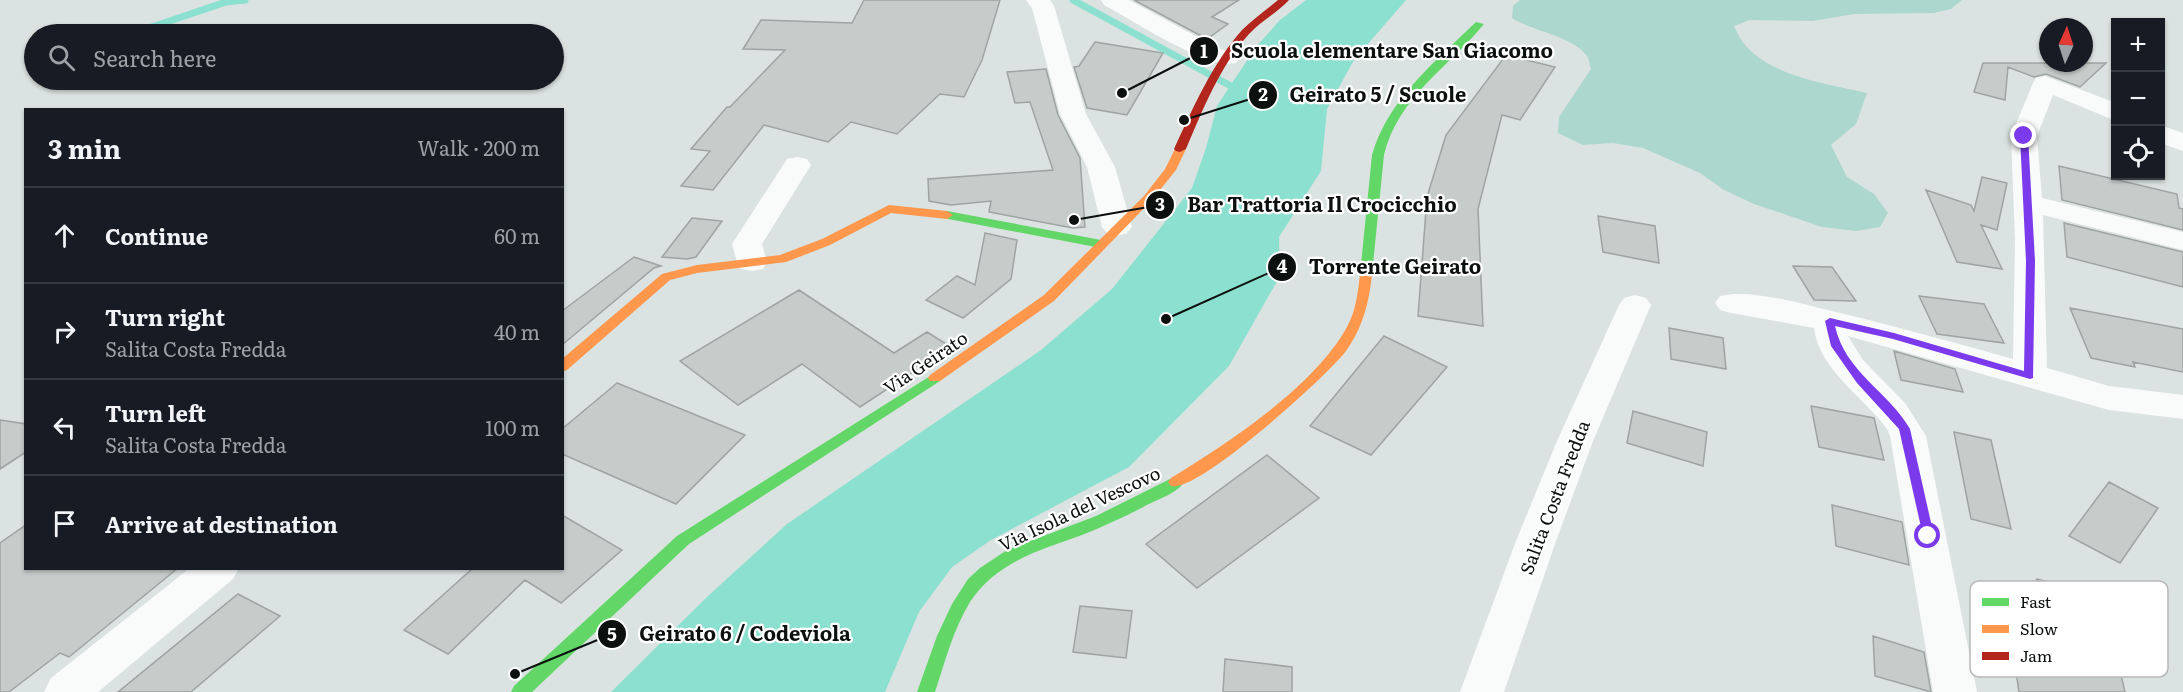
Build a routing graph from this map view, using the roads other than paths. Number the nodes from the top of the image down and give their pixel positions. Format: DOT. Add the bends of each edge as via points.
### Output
graph roads {
  1 [pos="1037,0"];
  2 [pos="1112,0"];
  3 [pos="1284,0"];
  4 [pos="1479,24"];
  5 [pos="1225,61"];
  6 [pos="2111,111"];
  7 [pos="2165,135"];
  8 [pos="2183,144"];
  9 [pos="797,165"];
  10 [pos="2028,203"];
  11 [pos="1109,235"];
  12 [pos="2183,241"];
  13 [pos="752,262"];
  14 [pos="1731,303"];
  15 [pos="1635,305"];
  16 [pos="1830,321"];
  17 [pos="564,365"];
  18 [pos="2030,376"];
  19 [pos="2183,407"];
  20 [pos="217,570"];
  21 [pos="66,692"];
  22 [pos="520,692"];
  23 [pos="926,692"];
  24 [pos="1482,692"];
  25 [pos="1955,692"];
  1 -- 11 [label="street" via="1073,114 1101,167"];
  2 -- 5 [label="street"];
  3 -- 5 [label="street, Via Geirato" via="1246,32"];
  4 -- 23 [label="street, Via Isola del Vescovo" via="1420,86 1382,136 1377,151 1367,270 1358,317 1347,338 1314,375 1259,424 1175,483 1104,520 998,564 976,582 958,608"];
  5 -- 11 [label="street, Via Geirato" via="1206,91 1170,170 1148,198"];
  6 -- 10 [label="street" via="2045,83 2024,136"];
  7 -- 8 [label="street"];
  9 -- 13 [label="street" via="747,244"];
  10 -- 12 [label="street"];
  10 -- 18 [label="street"];
  11 -- 13 [label="street" via="889,209 818,246 782,259"];
  11 -- 22 [label="street, Via Geirato" via="1049,298 913,393 683,540"];
  13 -- 17 [label="street" via="666,277"];
  14 -- 16 [label="street"];
  15 -- 24 [label="street, Salita Costa Fredda" via="1575,441"];
  16 -- 18 [label="street"];
  16 -- 25 [label="street" via="1834,344 1861,381 1899,419 1908,436"];
  18 -- 19 [label="street" via="2109,398"];
  20 -- 21 [label="street"];
}
